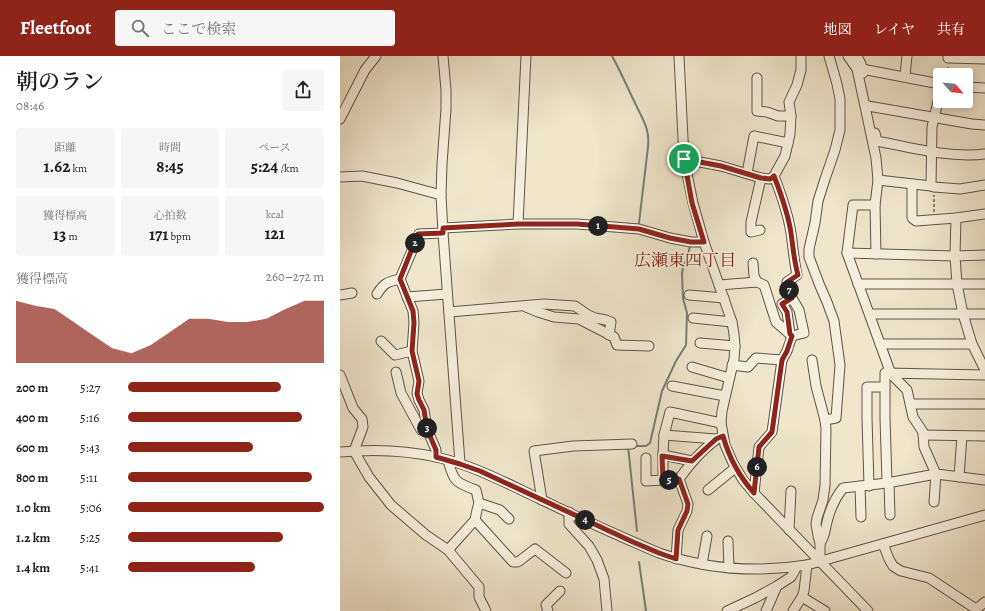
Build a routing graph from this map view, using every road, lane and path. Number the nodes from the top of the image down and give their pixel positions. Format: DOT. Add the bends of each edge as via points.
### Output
graph roads {
  1 [pos="376,56"];
  2 [pos="443,56"];
  3 [pos="526,56"];
  4 [pos="679,56"];
  5 [pos="801,56"];
  6 [pos="829,56"];
  7 [pos="848,56"];
  8 [pos="857,56"];
  9 [pos="907,56"];
  10 [pos="948,57"];
  11 [pos="985,59"];
  12 [pos="947,68"];
  13 [pos="862,69"];
  14 [pos="905,76"];
  15 [pos="757,78"];
  16 [pos="933,82"];
  17 [pos="973,87"];
  18 [pos="985,88"];
  19 [pos="868,106"];
  20 [pos="936,108"];
  21 [pos="791,116"];
  22 [pos="934,117"];
  23 [pos="340,119"];
  24 [pos="985,125"];
  25 [pos="788,143"];
  26 [pos="932,152"];
  27 [pos="985,154"];
  28 [pos="684,159"];
  29 [pos="747,173"];
  30 [pos="340,176"];
  31 [pos="774,176"];
  32 [pos="761,178"];
  33 [pos="878,180"];
  34 [pos="912,184"];
  35 [pos="985,185"];
  36 [pos="931,186"];
  37 [pos="441,195"];
  38 [pos="875,205"];
  39 [pos="985,214"];
  40 [pos="956,218"];
  41 [pos="518,224"];
  42 [pos="760,230"];
  43 [pos="443,231"];
  44 [pos="704,242"];
  45 [pos="847,253"];
  46 [pos="876,254"];
  47 [pos="985,255"];
  48 [pos="955,256"];
  49 [pos="752,263"];
  50 [pos="400,279"];
  51 [pos="757,282"];
  52 [pos="858,284"];
  53 [pos="957,284"];
  54 [pos="985,284"];
  55 [pos="720,285"];
  56 [pos="352,293"];
  57 [pos="376,294"];
  58 [pos="447,294"];
  59 [pos="340,295"];
  60 [pos="689,295"];
  61 [pos="407,297"];
  62 [pos="724,298"];
  63 [pos="792,298"];
  64 [pos="449,312"];
  65 [pos="870,314"];
  66 [pos="963,314"];
  67 [pos="985,314"];
  68 [pos="693,318"];
  69 [pos="732,322"];
  70 [pos="791,335"];
  71 [pos="381,341"];
  72 [pos="700,343"];
  73 [pos="880,344"];
  74 [pos="972,344"];
  75 [pos="649,346"];
  76 [pos="735,346"];
  77 [pos="412,351"];
  78 [pos="782,360"];
  79 [pos="812,360"];
  80 [pos="732,365"];
  81 [pos="692,367"];
  82 [pos="985,370"];
  83 [pos="396,372"];
  84 [pos="891,374"];
  85 [pos="340,375"];
  86 [pos="985,375"];
  87 [pos="729,378"];
  88 [pos="672,386"];
  89 [pos="885,388"];
  90 [pos="725,396"];
  91 [pos="911,404"];
  92 [pos="985,404"];
  93 [pos="867,418"];
  94 [pos="885,418"];
  95 [pos="825,420"];
  96 [pos="721,423"];
  97 [pos="427,429"];
  98 [pos="664,435"];
  99 [pos="924,435"];
  100 [pos="962,436"];
  101 [pos="985,436"];
  102 [pos="719,437"];
  103 [pos="632,444"];
  104 [pos="354,451"];
  105 [pos="340,452"];
  106 [pos="662,456"];
  107 [pos="436,457"];
  108 [pos="646,458"];
  109 [pos="448,460"];
  110 [pos="692,461"];
  111 [pos="460,464"];
  112 [pos="735,468"];
  113 [pos="936,474"];
  114 [pos="960,477"];
  115 [pos="679,479"];
  116 [pos="663,480"];
  117 [pos="985,480"];
  118 [pos="888,483"];
  119 [pos="864,486"];
  120 [pos="708,490"];
  121 [pos="791,491"];
  122 [pos="754,493"];
  123 [pos="542,500"];
  124 [pos="934,502"];
  125 [pos="479,503"];
  126 [pos="569,512"];
  127 [pos="985,514"];
  128 [pos="890,515"];
  129 [pos="861,517"];
  130 [pos="509,519"];
  131 [pos="475,520"];
  132 [pos="789,530"];
  133 [pos="707,536"];
  134 [pos="728,542"];
  135 [pos="820,543"];
  136 [pos="883,544"];
  137 [pos="448,550"];
  138 [pos="676,559"];
  139 [pos="820,562"];
  140 [pos="702,564"];
  141 [pos="807,565"];
  142 [pos="796,567"];
  143 [pos="729,568"];
  144 [pos="566,573"];
  145 [pos="777,586"];
  146 [pos="560,591"];
  147 [pos="802,596"];
  148 [pos="985,602"];
  149 [pos="863,609"];
  150 [pos="977,610"];
  151 [pos="486,611"];
  152 [pos="548,611"];
  153 [pos="607,611"];
  154 [pos="727,611"];
  155 [pos="766,611"];
  156 [pos="793,611"];
  157 [pos="826,611"];
  1 -- 23 [label="street" via="365,70"];
  2 -- 37 [label="street" via="446,103"];
  3 -- 41 [label="street"];
  4 -- 28 [label="street"];
  5 -- 21 [label="street" via="797,86 789,102"];
  6 -- 95 [label="street" via="840,100 840,130 818,201 816,223 809,249 809,257 834,321 840,366 836,418"];
  7 -- 33 [label="street" via="857,69 876,158"];
  8 -- 13 [label="street"];
  9 -- 14 [label="street"];
  10 -- 11 [label="street"];
  10 -- 12 [label="path"];
  13 -- 14 [label="street"];
  13 -- 19 [label="street"];
  14 -- 16 [label="street"];
  15 -- 21 [label="street" via="757,111"];
  17 -- 18 [label="street"];
  19 -- 22 [label="street"];
  19 -- 26 [label="street" via="877,141"];
  20 -- 22 [label="street"];
  21 -- 25 [label="street"];
  22 -- 24 [label="street"];
  22 -- 26 [label="street"];
  25 -- 29 [label="street" via="754,136"];
  25 -- 31 [label="street" via="785,156"];
  26 -- 27 [label="street" via="957,155"];
  26 -- 36 [label="street"];
  28 -- 29 [label="street"];
  28 -- 44 [label="street" via="692,203"];
  29 -- 32 [label="street"];
  30 -- 37 [label="street" via="362,176"];
  31 -- 32 [label="street" via="770,179"];
  31 -- 63 [label="street" via="783,198 798,275 787,282"];
  32 -- 42 [label="street" via="751,232"];
  33 -- 34 [label="street"];
  33 -- 38 [label="street"];
  34 -- 36 [label="street"];
  34 -- 40 [label="street" via="912,218 916,221"];
  35 -- 36 [label="street" via="960,189"];
  37 -- 43 [label="street"];
  38 -- 45 [label="street" via="854,205"];
  38 -- 46 [label="street"];
  39 -- 40 [label="street"];
  40 -- 48 [label="street"];
  41 -- 43 [label="street"];
  41 -- 44 [label="street" via="577,224 639,229 677,240"];
  43 -- 50 [label="street" via="418,234"];
  43 -- 58 [label="street"];
  44 -- 55 [label="street"];
  45 -- 46 [label="street"];
  45 -- 52 [label="street"];
  46 -- 48 [label="street"];
  47 -- 48 [label="street"];
  48 -- 53 [label="street"];
  49 -- 51 [label="street"];
  50 -- 57 [label="street" via="388,282"];
  50 -- 61 [label="street"];
  51 -- 55 [label="street"];
  51 -- 70 [label="street" via="764,285 776,322"];
  52 -- 53 [label="street"];
  52 -- 65 [label="street"];
  53 -- 54 [label="street"];
  53 -- 66 [label="street"];
  55 -- 62 [label="street"];
  56 -- 59 [label="street"];
  58 -- 61 [label="street"];
  58 -- 64 [label="street"];
  60 -- 62 [label="street"];
  61 -- 77 [label="street" via="413,311"];
  62 -- 69 [label="street"];
  63 -- 70 [label="street" via="782,304 787,312"];
  63 -- 70 [label="street" via="799,310 804,333"];
  64 -- 75 [label="street" via="525,306 554,317 579,319 614,337 617,345"];
  64 -- 111 [label="street"];
  65 -- 66 [label="street"];
  65 -- 73 [label="street"];
  66 -- 67 [label="street"];
  66 -- 74 [label="street"];
  68 -- 69 [label="street"];
  69 -- 76 [label="street"];
  70 -- 78 [label="street"];
  71 -- 77 [label="street" via="394,355"];
  72 -- 76 [label="street"];
  73 -- 74 [label="street"];
  73 -- 84 [label="street"];
  74 -- 82 [label="street"];
  76 -- 80 [label="street"];
  77 -- 97 [label="street" via="419,381 417,394 424,410"];
  78 -- 80 [label="street" via="756,358 748,368"];
  78 -- 122 [label="street" via="772,432 759,447"];
  79 -- 95 [label="street"];
  80 -- 87 [label="street"];
  81 -- 87 [label="street"];
  83 -- 97 [label="street" via="401,393 421,430"];
  84 -- 86 [label="street"];
  84 -- 89 [label="street" via="885,373"];
  84 -- 91 [label="street" via="907,390"];
  85 -- 104 [label="street" via="353,408 362,419 363,427"];
  87 -- 90 [label="street"];
  88 -- 90 [label="street"];
  89 -- 93 [label="street" via="867,387"];
  89 -- 94 [label="street"];
  90 -- 96 [label="street"];
  91 -- 92 [label="street"];
  91 -- 99 [label="street" via="913,416"];
  93 -- 94 [label="street"];
  93 -- 119 [label="street"];
  94 -- 118 [label="street"];
  95 -- 135 [label="street" via="825,484 816,524"];
  96 -- 98 [label="street" via="670,412"];
  96 -- 102 [label="street"];
  97 -- 107 [label="street" via="436,450"];
  98 -- 102 [label="street"];
  98 -- 106 [label="street"];
  99 -- 100 [label="street"];
  99 -- 113 [label="street" via="924,447"];
  100 -- 101 [label="street"];
  100 -- 114 [label="street"];
  102 -- 110 [label="street"];
  102 -- 112 [label="street"];
  103 -- 123 [label="street" via="573,446 534,451"];
  104 -- 105 [label="street"];
  104 -- 107 [label="street" via="400,451"];
  104 -- 137 [label="street" via="391,505"];
  106 -- 110 [label="street"];
  106 -- 116 [label="street"];
  107 -- 109 [label="street"];
  108 -- 116 [label="street" via="646,481"];
  109 -- 111 [label="street"];
  109 -- 125 [label="street" via="456,480 476,490"];
  110 -- 115 [label="street"];
  111 -- 123 [label="street"];
  112 -- 120 [label="street"];
  112 -- 122 [label="street"];
  113 -- 114 [label="street"];
  113 -- 118 [label="street"];
  113 -- 124 [label="street"];
  114 -- 117 [label="street"];
  115 -- 116 [label="street"];
  115 -- 138 [label="street" via="688,504 678,530"];
  118 -- 119 [label="street"];
  118 -- 128 [label="street"];
  119 -- 129 [label="street"];
  119 -- 135 [label="street" via="843,488 836,497 824,539"];
  121 -- 132 [label="street"];
  122 -- 132 [label="street"];
  123 -- 126 [label="street"];
  125 -- 130 [label="street" via="500,510"];
  125 -- 131 [label="street"];
  126 -- 138 [label="street"];
  126 -- 153 [label="street" via="569,524 589,546 597,560 604,579"];
  127 -- 136 [label="street"];
  131 -- 137 [label="street"];
  131 -- 144 [label="street" via="512,562 518,562 535,549"];
  132 -- 139 [label="street"];
  133 -- 140 [label="street"];
  134 -- 143 [label="street"];
  135 -- 139 [label="street"];
  136 -- 139 [label="street"];
  136 -- 150 [label="street" via="893,566 901,571 928,578"];
  137 -- 151 [label="street" via="479,587"];
  138 -- 140 [label="street"];
  139 -- 141 [label="street"];
  139 -- 149 [label="street"];
  140 -- 143 [label="street"];
  141 -- 142 [label="street"];
  141 -- 147 [label="street"];
  142 -- 143 [label="street"];
  142 -- 145 [label="street" via="791,577"];
  145 -- 154 [label="street"];
  145 -- 155 [label="street"];
  146 -- 152 [label="street" via="546,605"];
  147 -- 156 [label="street"];
  147 -- 157 [label="street"];
  148 -- 150 [label="street"];
}
